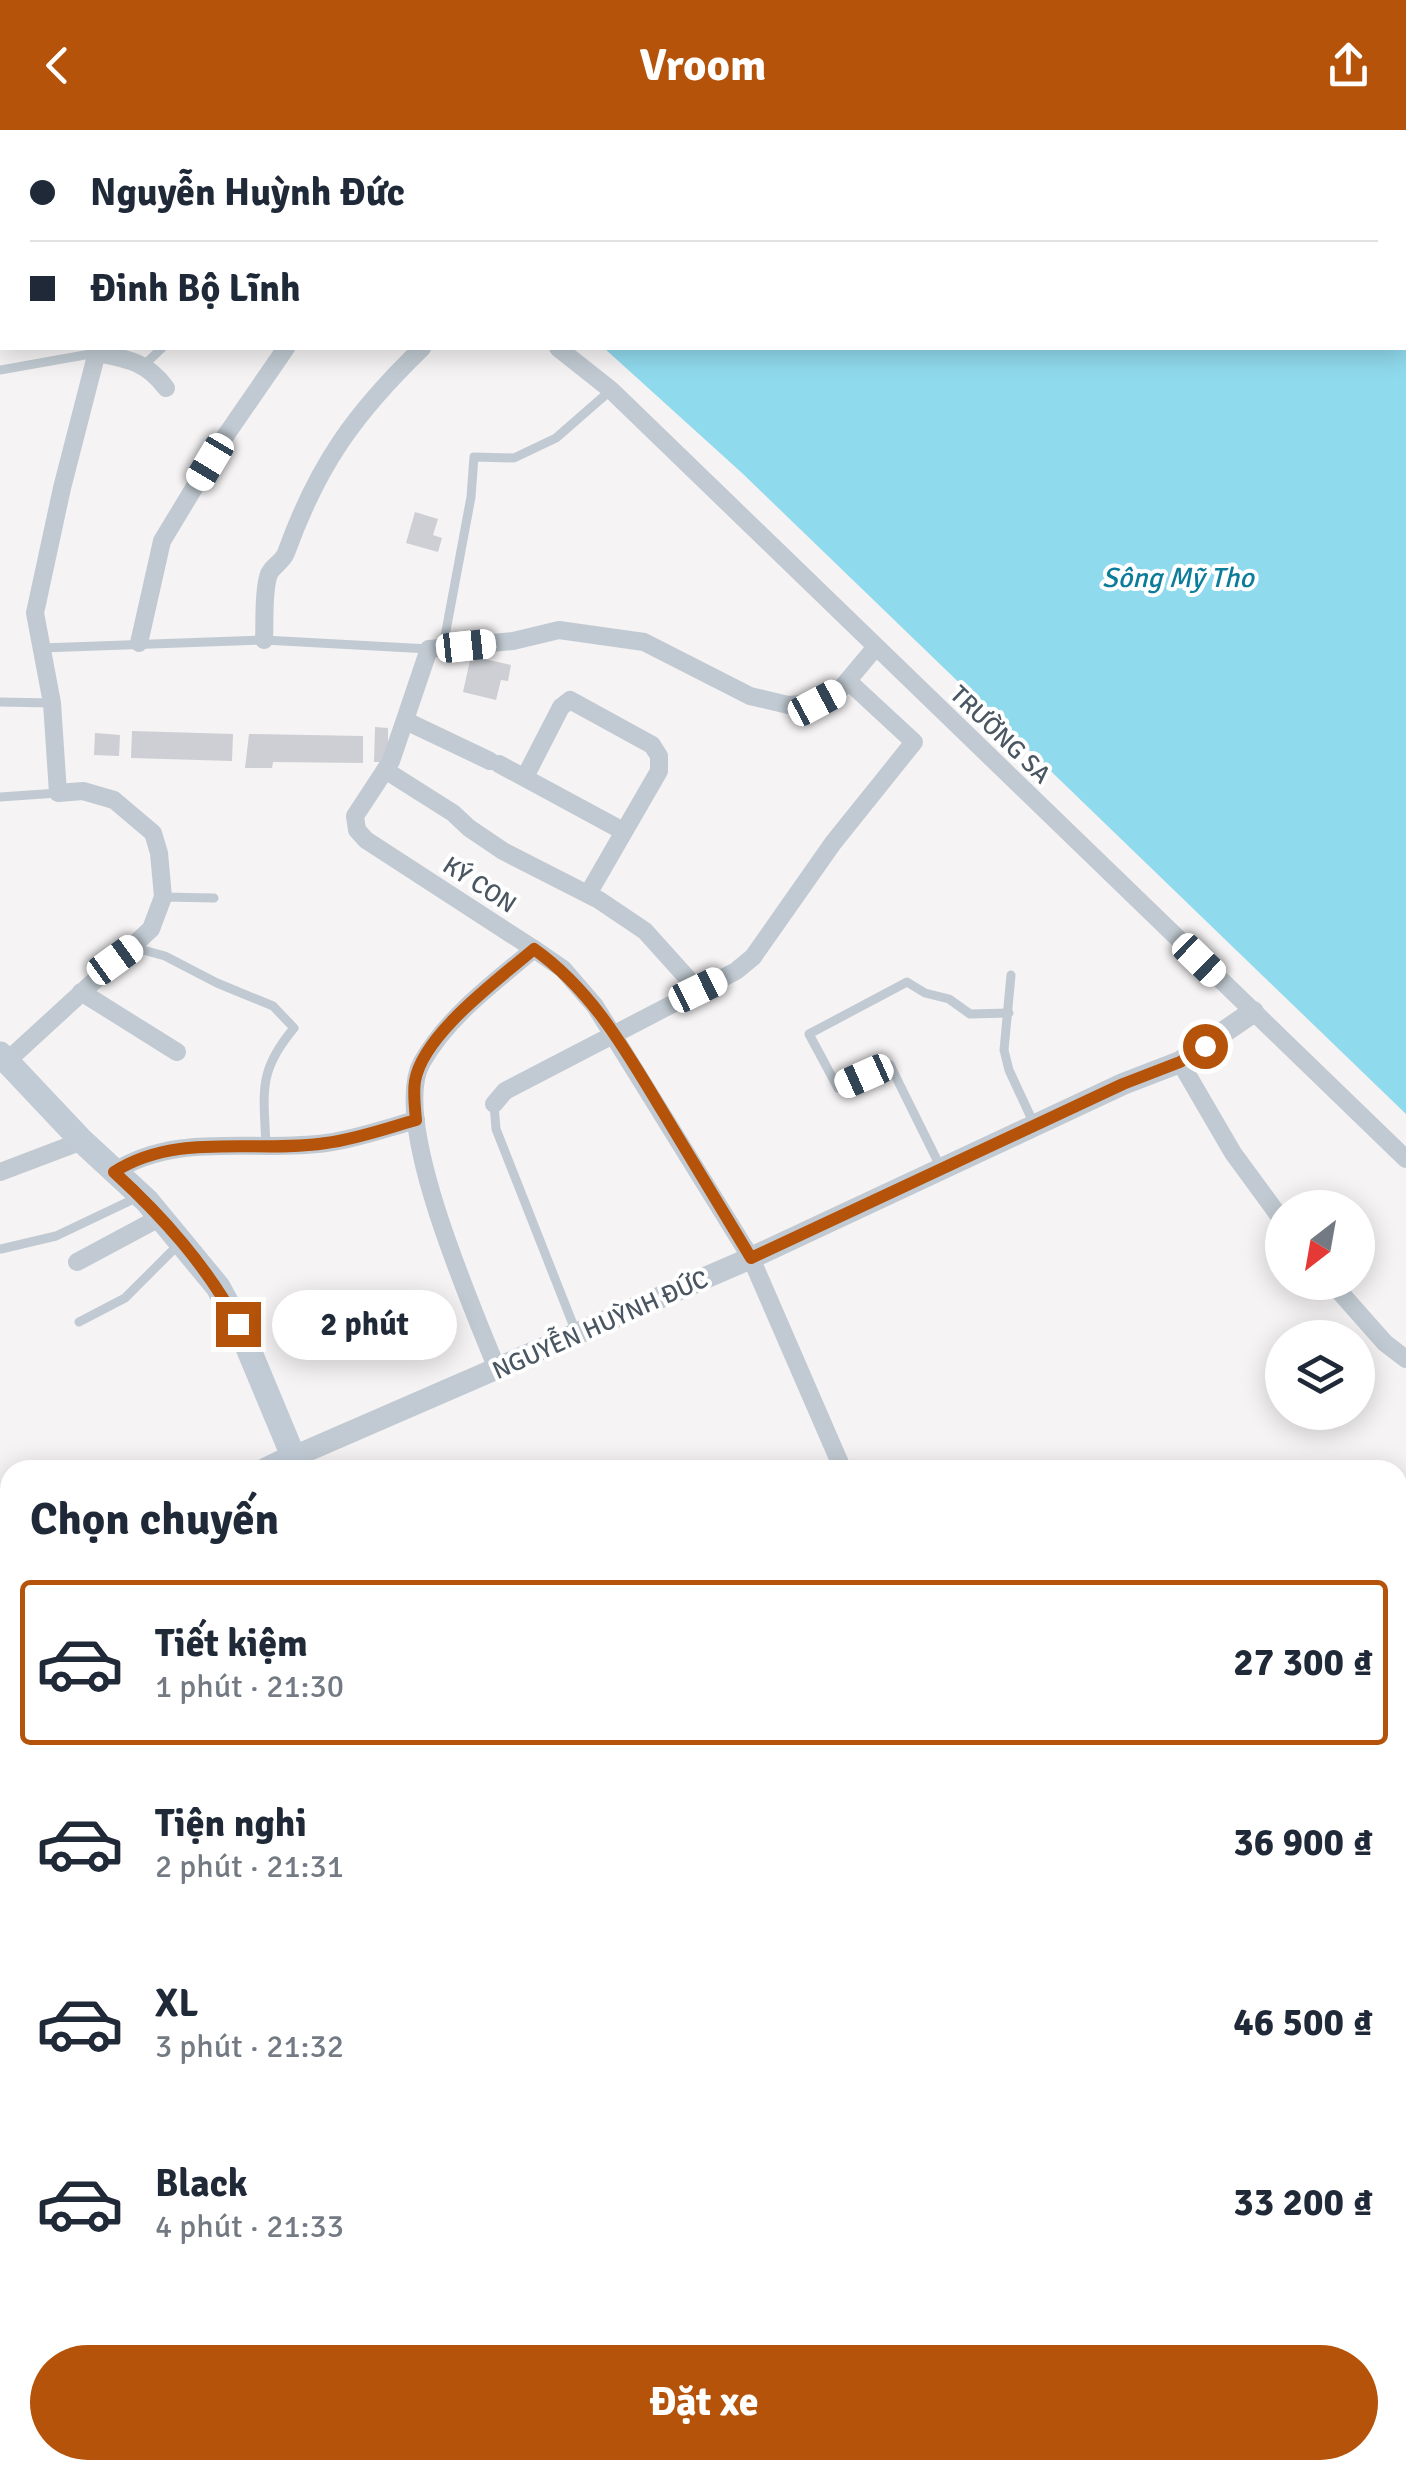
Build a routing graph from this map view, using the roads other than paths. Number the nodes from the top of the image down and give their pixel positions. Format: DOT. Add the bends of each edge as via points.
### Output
graph roads {
  1 [pos="98,350"];
  2 [pos="160,350"];
  3 [pos="285,350"];
  4 [pos="420,350"];
  5 [pos="561,350"];
  6 [pos="144,365"];
  7 [pos="0,370"];
  8 [pos="166,388"];
  9 [pos="611,390"];
  10 [pos="264,640"];
  11 [pos="140,643"];
  12 [pos="42,648"];
  13 [pos="875,648"];
  14 [pos="436,649"];
  15 [pos="848,681"];
  16 [pos="0,702"];
  17 [pos="52,703"];
  18 [pos="406,721"];
  19 [pos="384,770"];
  20 [pos="525,778"];
  21 [pos="58,793"];
  22 [pos="0,798"];
  23 [pos="623,831"];
  24 [pos="588,894"];
  25 [pos="163,897"];
  26 [pos="214,898"];
  27 [pos="132,947"];
  28 [pos="534,949"];
  29 [pos="1011,975"];
  30 [pos="698,990"];
  31 [pos="81,992"];
  32 [pos="1253,1012"];
  33 [pos="1009,1013"];
  34 [pos="614,1032"];
  35 [pos="177,1052"];
  36 [pos="4,1058"];
  37 [pos="1180,1062"];
  38 [pos="494,1104"];
  39 [pos="416,1120"];
  40 [pos="1035,1126"];
  41 [pos="82,1141"];
  42 [pos="266,1147"];
  43 [pos="1406,1158"];
  44 [pos="942,1170"];
  45 [pos="0,1172"];
  46 [pos="114,1172"];
  47 [pos="140,1195"];
  48 [pos="1265,1196"];
  49 [pos="160,1217"];
  50 [pos="182,1242"];
  51 [pos="1,1249"];
  52 [pos="751,1258"];
  53 [pos="77,1262"];
  54 [pos="1347,1300"];
  55 [pos="79,1322"];
  56 [pos="577,1334"];
  57 [pos="1406,1359"];
  58 [pos="497,1369"];
  59 [pos="294,1460"];
  60 [pos="304,1460"];
  61 [pos="838,1460"];
  1 -- 6 [label="street"];
  1 -- 7 [label="lane"];
  1 -- 12 [label="street" via="36,613"];
  2 -- 6 [label="lane"];
  3 -- 11 [label="street" via="162,541"];
  4 -- 10 [label="street" via="343,434 318,476 284,559 268,576"];
  5 -- 9 [label="street, TRƯỜNG SA"];
  6 -- 8 [label="street"];
  9 -- 13 [label="street, TRƯỜNG SA"];
  9 -- 14 [label="lane" via="556,438 514,458 474,457"];
  10 -- 11 [label="lane"];
  10 -- 14 [label="lane"];
  11 -- 12 [label="lane"];
  12 -- 17 [label="street"];
  13 -- 15 [label="street"];
  13 -- 32 [label="street, TRƯỜNG SA"];
  14 -- 15 [label="street" via="559,630 644,642 750,696 788,705 817,703"];
  14 -- 18 [label="street, KÝ CON"];
  15 -- 30 [label="street" via="914,742 752,958"];
  16 -- 17 [label="lane"];
  17 -- 21 [label="street"];
  18 -- 19 [label="street, KÝ CON"];
  18 -- 20 [label="street"];
  19 -- 24 [label="street" via="503,851"];
  19 -- 28 [label="street, KÝ CON" via="355,816 357,830"];
  20 -- 23 [label="street"];
  20 -- 23 [label="street" via="564,702 594,711 652,745 658,756 659,771"];
  21 -- 22 [label="lane"];
  21 -- 25 [label="street" via="84,791 114,800 153,833"];
  23 -- 24 [label="street"];
  24 -- 30 [label="street" via="645,931"];
  25 -- 26 [label="lane"];
  25 -- 27 [label="street" via="151,929"];
  27 -- 31 [label="street"];
  27 -- 42 [label="lane" via="274,1006 294,1028 264,1077"];
  28 -- 34 [label="street, KÝ CON" via="582,989"];
  28 -- 39 [label="street" via="452,1019 415,1080"];
  29 -- 33 [label="lane"];
  30 -- 34 [label="street"];
  31 -- 35 [label="street"];
  31 -- 36 [label="street"];
  32 -- 37 [label="street, NGUYỄN HUỲNH ĐỨC"];
  32 -- 43 [label="street, TRƯỜNG SA"];
  33 -- 40 [label="lane" via="1004,1050"];
  33 -- 44 [label="lane" via="970,1014 907,982 809,1034 838,1088 890,1065"];
  34 -- 38 [label="street" via="505,1091"];
  34 -- 52 [label="street, KÝ CON"];
  36 -- 41 [label="main road"];
  37 -- 40 [label="street, NGUYỄN HUỲNH ĐỨC"];
  37 -- 48 [label="street"];
  38 -- 56 [label="lane" via="496,1129"];
  39 -- 42 [label="street" via="326,1144"];
  39 -- 58 [label="street" via="447,1243"];
  40 -- 44 [label="street, NGUYỄN HUỲNH ĐỨC"];
  41 -- 45 [label="street"];
  41 -- 46 [label="main road"];
  42 -- 46 [label="street" via="151,1152"];
  44 -- 52 [label="street, NGUYỄN HUỲNH ĐỨC"];
  46 -- 47 [label="main road"];
  47 -- 49 [label="main road"];
  47 -- 51 [label="lane" via="56,1236"];
  49 -- 50 [label="main road"];
  49 -- 53 [label="street"];
  50 -- 55 [label="lane" via="125,1298"];
  50 -- 59 [label="main road" via="238,1324"];
  52 -- 56 [label="street, NGUYỄN HUỲNH ĐỨC"];
  52 -- 61 [label="street, KÝ CON"];
  54 -- 57 [label="street"];
  56 -- 58 [label="street, NGUYỄN HUỲNH ĐỨC"];
  58 -- 60 [label="street, NGUYỄN HUỲNH ĐỨC"];
}
